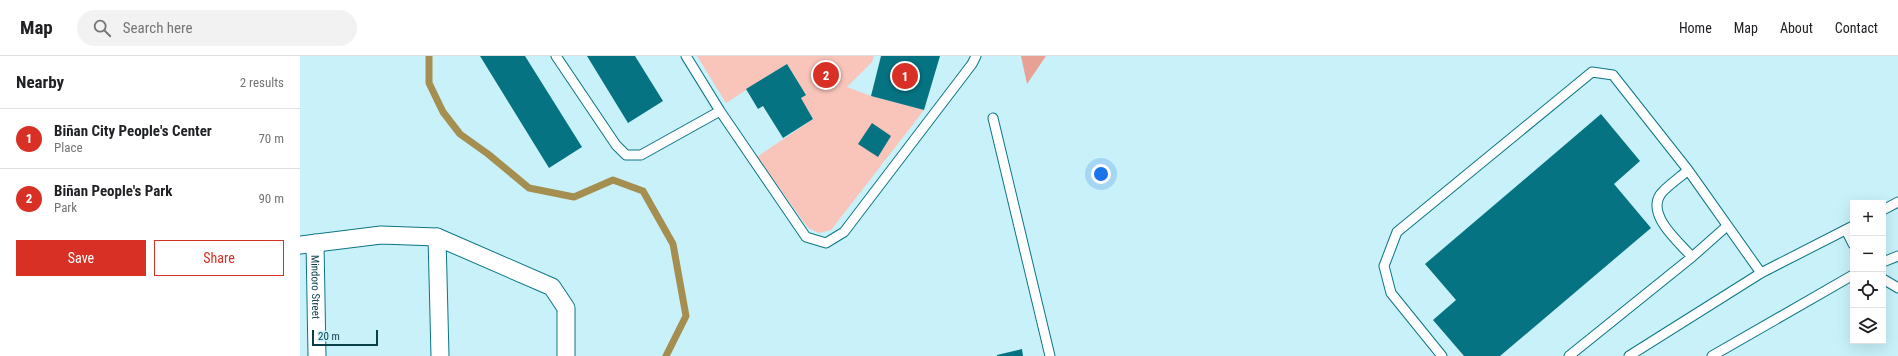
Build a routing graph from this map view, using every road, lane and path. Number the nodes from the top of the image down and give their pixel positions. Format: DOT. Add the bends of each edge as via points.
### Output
graph roads {
  1 [pos="556,56"];
  2 [pos="686,56"];
  3 [pos="976,56"];
  4 [pos="720,111"];
  5 [pos="993,118"];
  6 [pos="1688,170"];
  7 [pos="1898,202"];
  8 [pos="1886,208"];
  9 [pos="1728,226"];
  10 [pos="1850,228"];
  11 [pos="437,237"];
  12 [pos="307,244"];
  13 [pos="1898,256"];
  14 [pos="1692,257"];
  15 [pos="1886,261"];
  16 [pos="1761,273"];
  17 [pos="1850,277"];
  18 [pos="1886,281"];
  19 [pos="1898,288"];
  20 [pos="317,356"];
  21 [pos="440,356"];
  22 [pos="566,356"];
  23 [pos="1050,356"];
  24 [pos="1442,356"];
  25 [pos="1569,356"];
  26 [pos="1629,356"];
  27 [pos="1712,356"];
  1 -- 4 [label="lane" via="616,145 626,155 641,155"];
  2 -- 4 [label="lane"];
  3 -- 4 [label="lane" via="844,232 826,243 806,237"];
  5 -- 23 [label="lane"];
  6 -- 9 [label="lane"];
  6 -- 14 [label="lane" via="1660,194 1656,206 1658,218"];
  6 -- 24 [label="lane" via="1612,75 1592,72 1397,232 1384,266 1391,293"];
  7 -- 8 [label="lane"];
  9 -- 14 [label="lane"];
  9 -- 16 [label="lane"];
  10 -- 16 [label="lane"];
  11 -- 12 [label="street" via="381,235"];
  11 -- 21 [label="street"];
  11 -- 22 [label="street" via="552,288 566,308"];
  12 -- 20 [label="street, Mindoro Street"];
  13 -- 15 [label="lane"];
  14 -- 25 [label="lane"];
  16 -- 26 [label="lane"];
  17 -- 27 [label="lane"];
  18 -- 19 [label="lane"];
}
